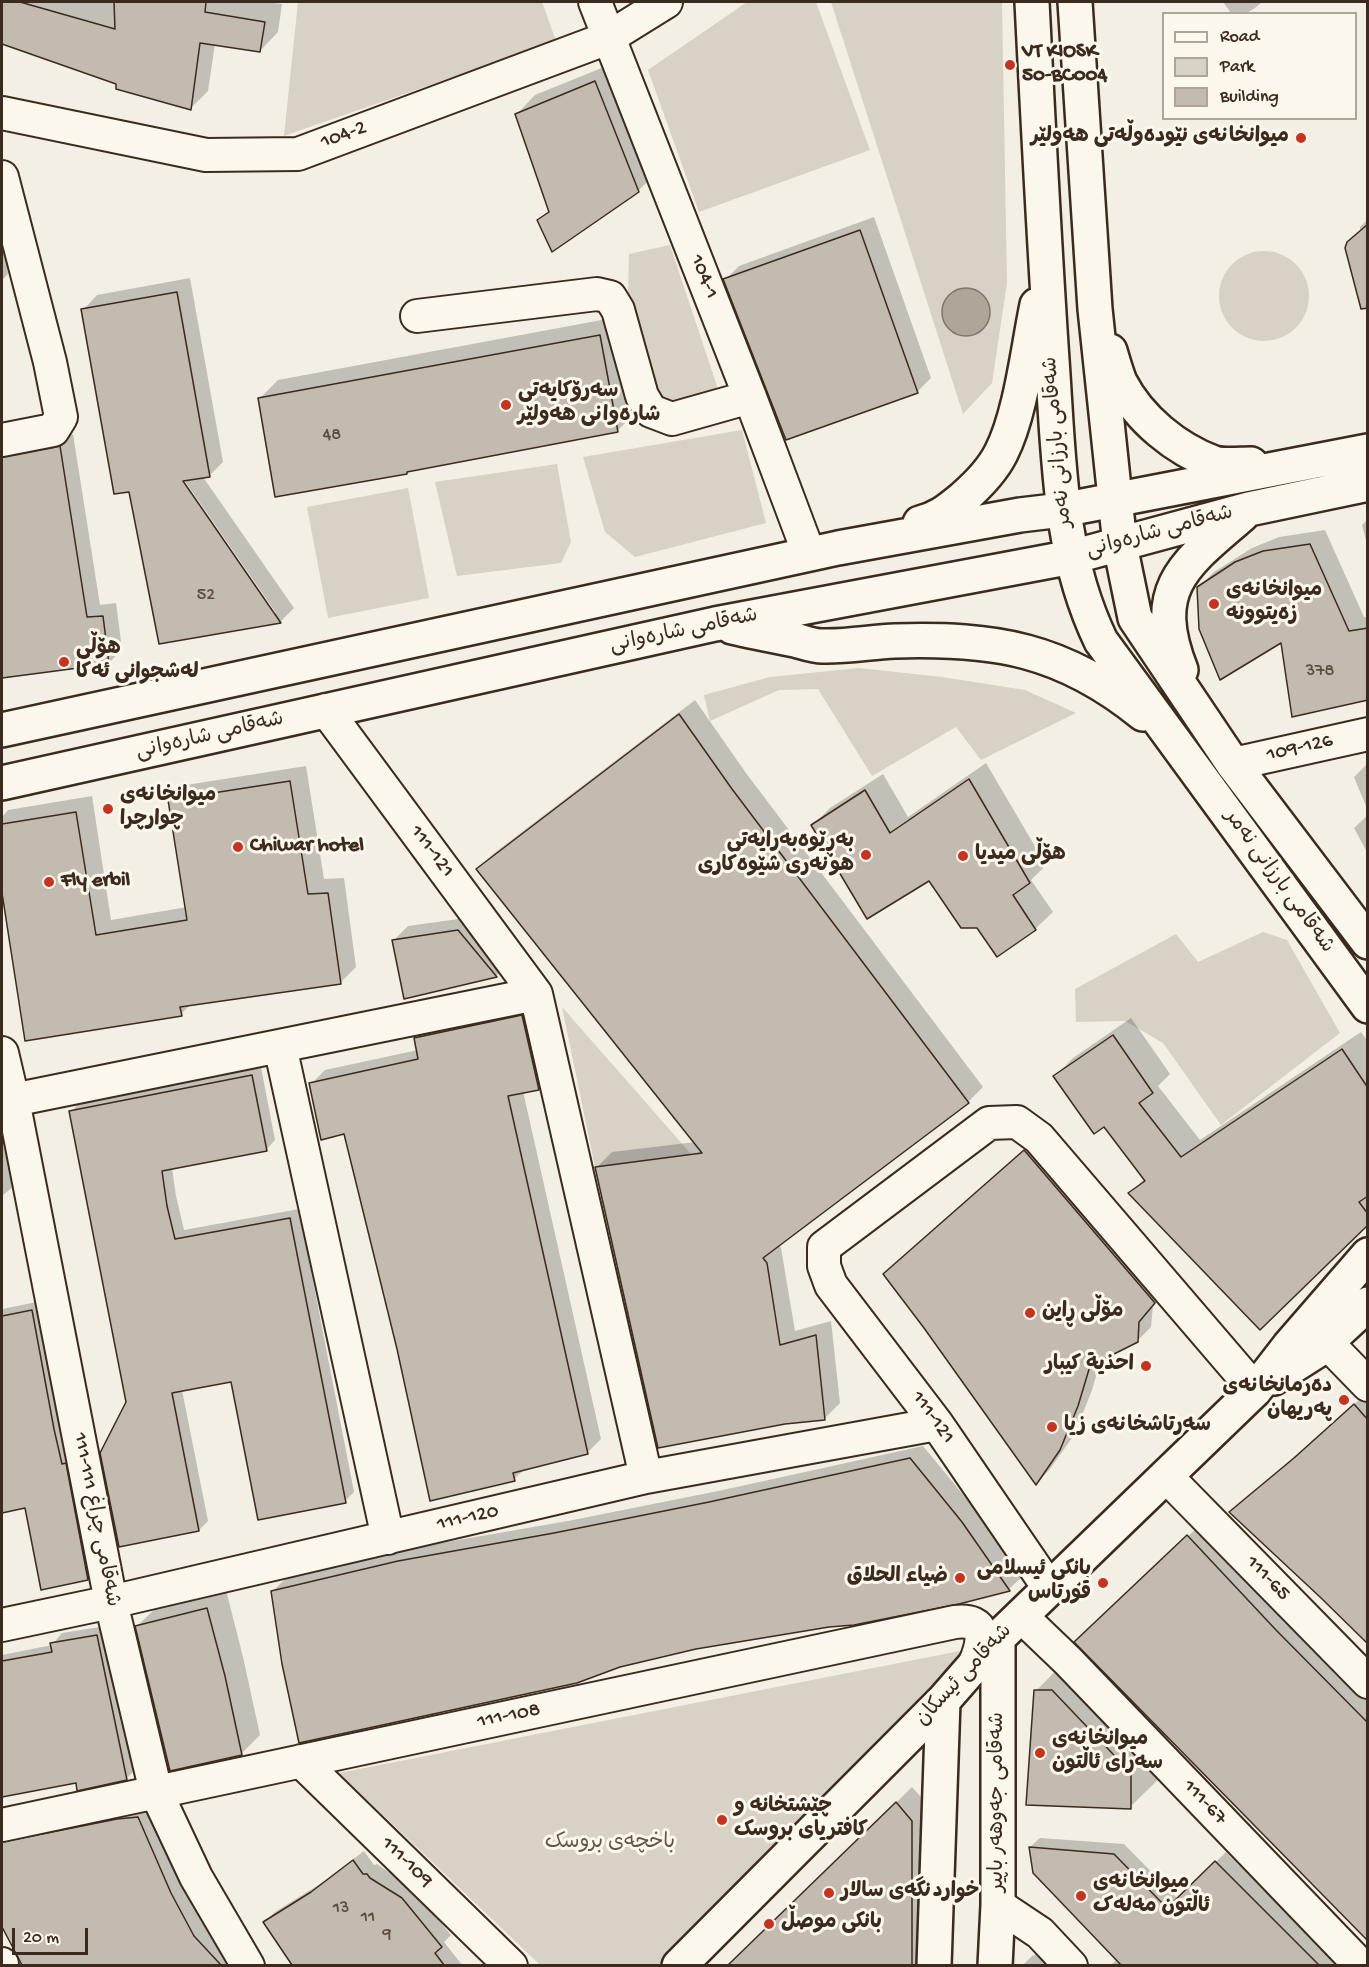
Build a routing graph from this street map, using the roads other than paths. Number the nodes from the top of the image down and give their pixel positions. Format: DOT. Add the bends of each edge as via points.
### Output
graph roads {
  1 [pos="595,2"];
  2 [pos="666,2"];
  3 [pos="1032,2"];
  4 [pos="1075,2"];
  5 [pos="608,38"];
  6 [pos="2,113"];
  7 [pos="2,177"];
  8 [pos="1045,262"];
  9 [pos="1095,309"];
  10 [pos="417,316"];
  11 [pos="750,396"];
  12 [pos="2,440"];
  13 [pos="1368,451"];
  14 [pos="1295,465"];
  15 [pos="1368,484"];
  16 [pos="1115,500"];
  17 [pos="1249,509"];
  18 [pos="1062,510"];
  19 [pos="1120,545"];
  20 [pos="824,551"];
  21 [pos="1072,557"];
  22 [pos="715,624"];
  23 [pos="326,710"];
  24 [pos="1198,713"];
  25 [pos="2,730"];
  26 [pos="1368,734"];
  27 [pos="1174,740"];
  28 [pos="1233,764"];
  29 [pos="2,783"];
  30 [pos="1363,929"];
  31 [pos="536,994"];
  32 [pos="1368,1006"];
  33 [pos="280,1046"];
  34 [pos="2,1053"];
  35 [pos="13,1100"];
  36 [pos="1368,1255"];
  37 [pos="1368,1304"];
  38 [pos="1332,1348"];
  39 [pos="1368,1385"];
  40 [pos="1255,1390"];
  41 [pos="937,1424"];
  42 [pos="1167,1476"];
  43 [pos="646,1477"];
  44 [pos="388,1538"];
  45 [pos="1049,1588"];
  46 [pos="111,1602"];
  47 [pos="2,1625"];
  48 [pos="1010,1627"];
  49 [pos="975,1663"];
  50 [pos="1368,1682"];
  51 [pos="943,1701"];
  52 [pos="301,1761"];
  53 [pos="156,1792"];
  54 [pos="2,1825"];
  55 [pos="998,1905"];
  56 [pos="248,1965"];
  57 [pos="511,1965"];
  58 [pos="679,1965"];
  59 [pos="934,1965"];
  60 [pos="995,1965"];
  61 [pos="1071,1965"];
  62 [pos="1361,1965"];
  1 -- 5 [label="street, 104-1"];
  2 -- 5 [label="street, 104-2"];
  3 -- 8 [label="main road, شەقامی بارزانی نەمر"];
  4 -- 9 [label="main road, شەقامی بارزانی نەمر"];
  5 -- 6 [label="street, 104-2" via="298,154 206,155"];
  5 -- 11 [label="street, 104-1"];
  7 -- 12 [label="street" via="61,417 53,430"];
  8 -- 18 [label="main road, شەقامی بارزانی نەمر"];
  8 -- 20 [label="main road" via="1015,416 1002,452 987,474 940,518"];
  9 -- 14 [label="main road" via="1120,382 1162,433 1188,452 1215,464"];
  9 -- 16 [label="main road, شەقامی بارزانی نەمر"];
  10 -- 11 [label="street" via="597,294 610,297 618,310 642,396 651,411 672,419"];
  11 -- 20 [label="street, 104-1"];
  13 -- 14 [label="main road, شەقامی شارەوانی"];
  14 -- 16 [label="main road, شەقامی شارەوانی"];
  15 -- 17 [label="main road, شەقامی شارەوانی"];
  16 -- 18 [label="main road, شەقامی شارەوانی"];
  16 -- 19 [label="main road, شەقامی بارزانی نەمر"];
  17 -- 19 [label="main road, شەقامی شارەوانی"];
  17 -- 24 [label="main road" via="1185,568 1169,598 1168,628"];
  18 -- 20 [label="main road, شەقامی شارەوانی"];
  18 -- 21 [label="main road, شەقامی بارزانی نەمر"];
  19 -- 21 [label="main road, شەقامی شارەوانی"];
  19 -- 24 [label="main road, شەقامی بارزانی نەمر" via="1135,618"];
  20 -- 25 [label="main road, شەقامی شارەوانی"];
  21 -- 22 [label="main road, شەقامی شارەوانی"];
  21 -- 27 [label="main road, شەقامی بارزانی نەمر" via="1087,612 1101,641"];
  22 -- 23 [label="main road, شەقامی شارەوانی"];
  22 -- 27 [label="main road" via="821,646 948,640 1033,653 1092,678 1125,699"];
  23 -- 29 [label="main road, شەقامی شارەوانی"];
  23 -- 31 [label="street, 111-121"];
  24 -- 28 [label="main road, شەقامی بارزانی نەمر"];
  26 -- 28 [label="street, 109-126"];
  27 -- 32 [label="main road, شەقامی بارزانی نەمر"];
  28 -- 30 [label="main road, شەقامی بارزانی نەمر"];
  31 -- 33 [label="street"];
  31 -- 43 [label="street"];
  33 -- 35 [label="street"];
  33 -- 44 [label="street"];
  34 -- 35 [label="street, شەقامی چراغ 111-111"];
  35 -- 46 [label="street, شەقامی چراغ 111-111"];
  36 -- 40 [label="main road, شەقامی ئیسکان"];
  37 -- 40 [label="main road, شەقامی ئیسکان" via="1318,1350"];
  38 -- 39 [label="street"];
  40 -- 41 [label="street, 111-121" via="1039,1138 1017,1122 989,1123 824,1247 824,1266 831,1285"];
  40 -- 42 [label="main road, شەقامی ئیسکان"];
  41 -- 43 [label="street, 111-120"];
  41 -- 45 [label="street, 111-121"];
  42 -- 45 [label="main road, شەقامی ئیسکان"];
  42 -- 50 [label="street, 111-65"];
  43 -- 44 [label="street, 111-120"];
  44 -- 46 [label="street, 111-120"];
  45 -- 48 [label="main road, شەقامی ئیسکان"];
  46 -- 47 [label="street, 111-120"];
  46 -- 53 [label="street, شەقامی چراغ 111-111"];
  48 -- 49 [label="main road, شەقامی ئیسکان"];
  48 -- 55 [label="main road, شەقامی جەوهەر باپیر"];
  48 -- 62 [label="street, 111-67" via="1068,1661"];
  49 -- 51 [label="main road, شەقامی ئیسکان"];
  49 -- 52 [label="street, 111-108" via="983,1639 978,1628 967,1621"];
  51 -- 58 [label="main road, شەقامی ئیسکان"];
  51 -- 59 [label="main road"];
  52 -- 53 [label="street, 111-108"];
  52 -- 57 [label="street, 111-109"];
  53 -- 54 [label="street, 111-108"];
  53 -- 56 [label="street, شەقامی چراغ 111-111" via="196,1877"];
  55 -- 60 [label="main road, شەقامی جەوهەر باپیر"];
  55 -- 61 [label="street" via="1040,1933"];
}
